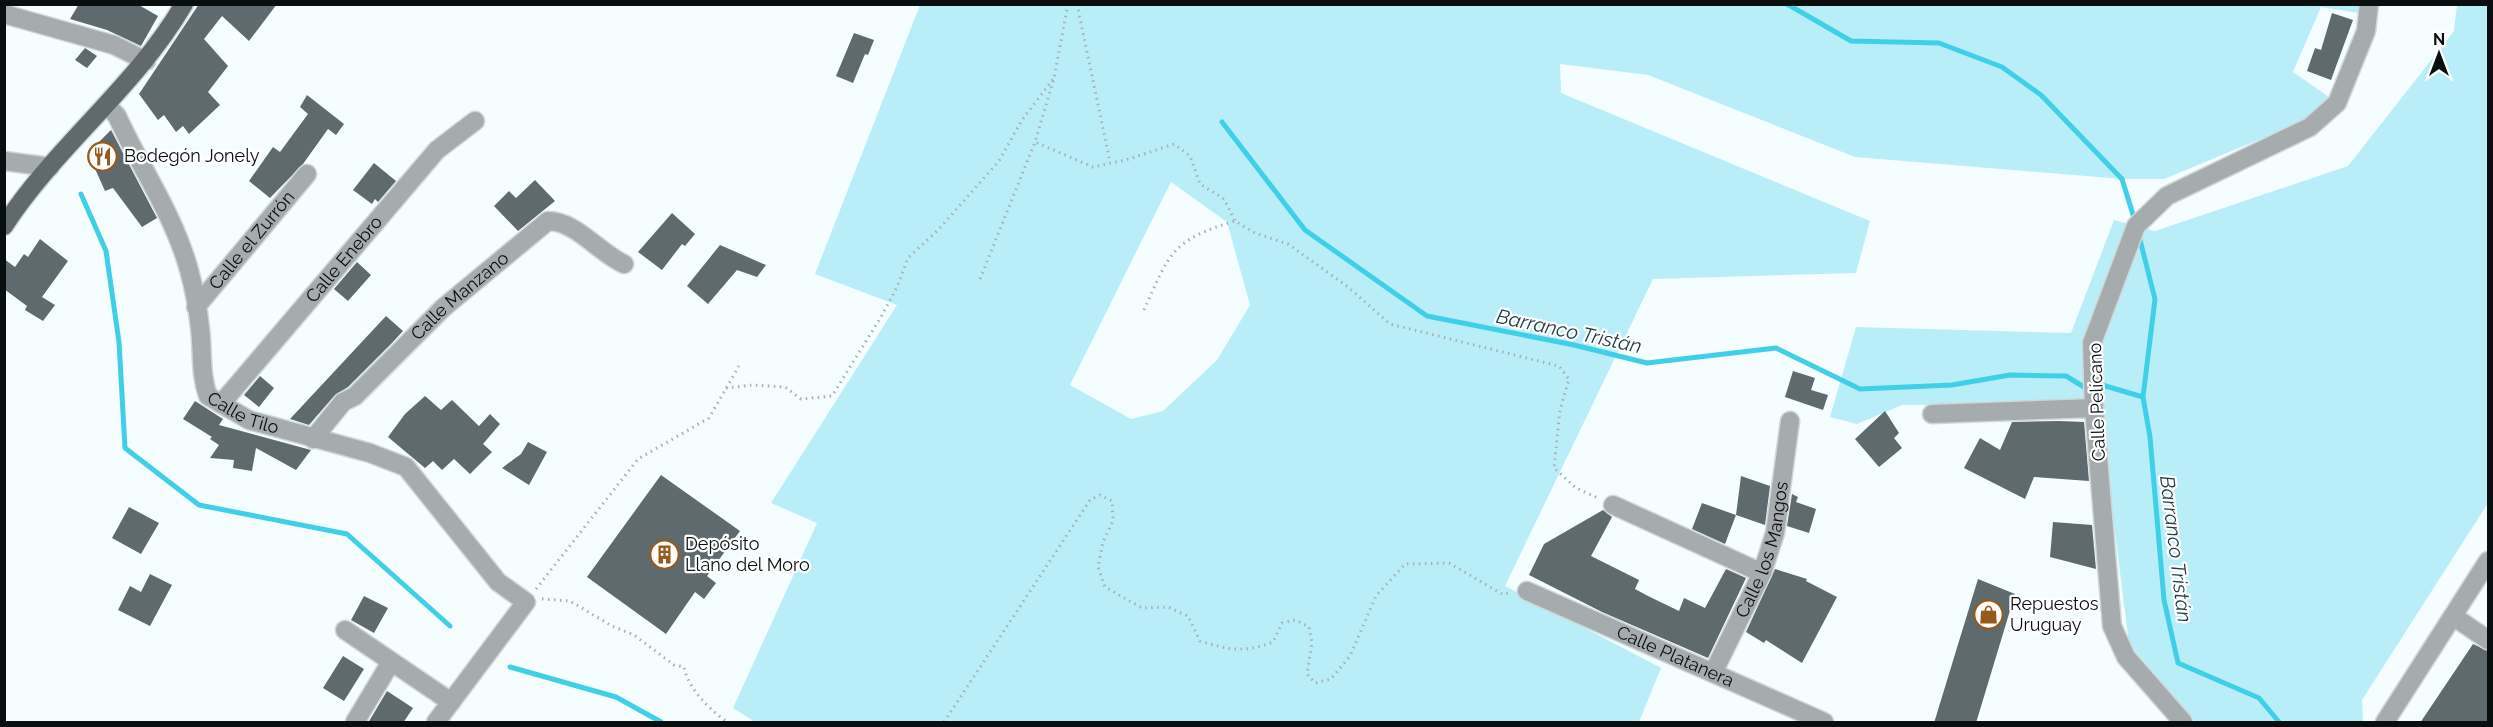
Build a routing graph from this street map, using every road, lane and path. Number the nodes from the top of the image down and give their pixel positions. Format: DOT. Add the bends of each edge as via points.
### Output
graph roads {
  1 [pos="184,4"];
  2 [pos="1068,4"];
  3 [pos="1077,4"];
  4 [pos="2369,4"];
  5 [pos="4,14"];
  6 [pos="146,61"];
  7 [pos="1054,78"];
  8 [pos="108,106"];
  9 [pos="476,121"];
  10 [pos="1035,142"];
  11 [pos="4,161"];
  12 [pos="1110,162"];
  13 [pos="50,167"];
  14 [pos="307,174"];
  15 [pos="1235,221"];
  16 [pos="4,226"];
  17 [pos="624,264"];
  18 [pos="980,279"];
  19 [pos="196,307"];
  20 [pos="1144,310"];
  21 [pos="739,366"];
  22 [pos="726,388"];
  23 [pos="221,404"];
  24 [pos="2094,408"];
  25 [pos="1932,414"];
  26 [pos="1790,421"];
  27 [pos="313,439"];
  28 [pos="1613,505"];
  29 [pos="2488,561"];
  30 [pos="1762,573"];
  31 [pos="1527,591"];
  32 [pos="526,602"];
  33 [pos="2453,616"];
  34 [pos="345,630"];
  35 [pos="2488,640"];
  36 [pos="391,662"];
  37 [pos="1713,674"];
  38 [pos="451,702"];
  39 [pos="2384,722"];
  40 [pos="355,723"];
  41 [pos="436,723"];
  42 [pos="728,723"];
  43 [pos="944,723"];
  44 [pos="1824,723"];
  45 [pos="2182,723"];
  1 -- 6 [label="main road"];
  2 -- 7 [label="path"];
  3 -- 12 [label="path"];
  4 -- 24 [label="street, Calle Pelícano" via="2366,31 2337,103 2310,127 2167,196 2136,226 2092,343"];
  5 -- 6 [label="street" via="114,45"];
  6 -- 8 [label="main road"];
  7 -- 10 [label="path"];
  7 -- 22 [label="path" via="1022,120 999,161 908,258 881,317 832,396 801,399 785,387"];
  8 -- 13 [label="main road"];
  8 -- 19 [label="street, Calle Tilo" via="117,116 143,173 175,227 190,271"];
  9 -- 23 [label="street, Calle Enebro" via="437,150"];
  10 -- 12 [label="path" via="1093,167"];
  10 -- 18 [label="path"];
  11 -- 13 [label="street"];
  12 -- 15 [label="path" via="1174,144 1190,156 1200,184 1224,199"];
  13 -- 16 [label="main road"];
  14 -- 19 [label="street, Calle el Zurrón"];
  15 -- 20 [label="path" via="1181,244 1167,258"];
  15 -- 28 [label="path" via="1255,233 1288,244 1348,287 1390,324 1559,366 1569,380 1560,410 1554,468 1575,488"];
  17 -- 27 [label="street, Calle Manzano" via="561,221 548,221 443,308 355,396 343,402"];
  19 -- 23 [label="street, Calle Tilo" via="202,379 208,396"];
  21 -- 22 [label="path"];
  22 -- 32 [label="path" via="709,418 639,459"];
  23 -- 27 [label="street, Calle Tilo" via="249,420"];
  24 -- 25 [label="street"];
  24 -- 45 [label="street, Calle Pelícano" via="2112,626 2126,657"];
  26 -- 30 [label="street, Calle los Mangos" via="1775,533"];
  27 -- 32 [label="street, Calle Tilo" via="370,453 406,467 498,582"];
  28 -- 30 [label="street"];
  29 -- 33 [label="street"];
  30 -- 37 [label="street, Calle los Mangos"];
  31 -- 37 [label="street, Calle Platanera"];
  31 -- 43 [label="path" via="1502,594 1449,563 1405,564 1376,596 1350,656 1331,679 1315,683 1307,674 1312,644 1310,627 1296,620 1282,623 1273,642 1251,650 1225,649 1200,641 1188,616 1168,607 1142,608 1106,587 1098,567 1113,521 1112,501 1100,495 1090,500"];
  32 -- 38 [label="street"];
  32 -- 42 [label="path" via="549,598 570,601 634,635 674,665 684,667 686,676 711,708"];
  33 -- 35 [label="street"];
  33 -- 39 [label="street"];
  34 -- 36 [label="street"];
  36 -- 38 [label="street"];
  36 -- 40 [label="street"];
  37 -- 44 [label="street, Calle Platanera"];
  38 -- 41 [label="street"];
}
